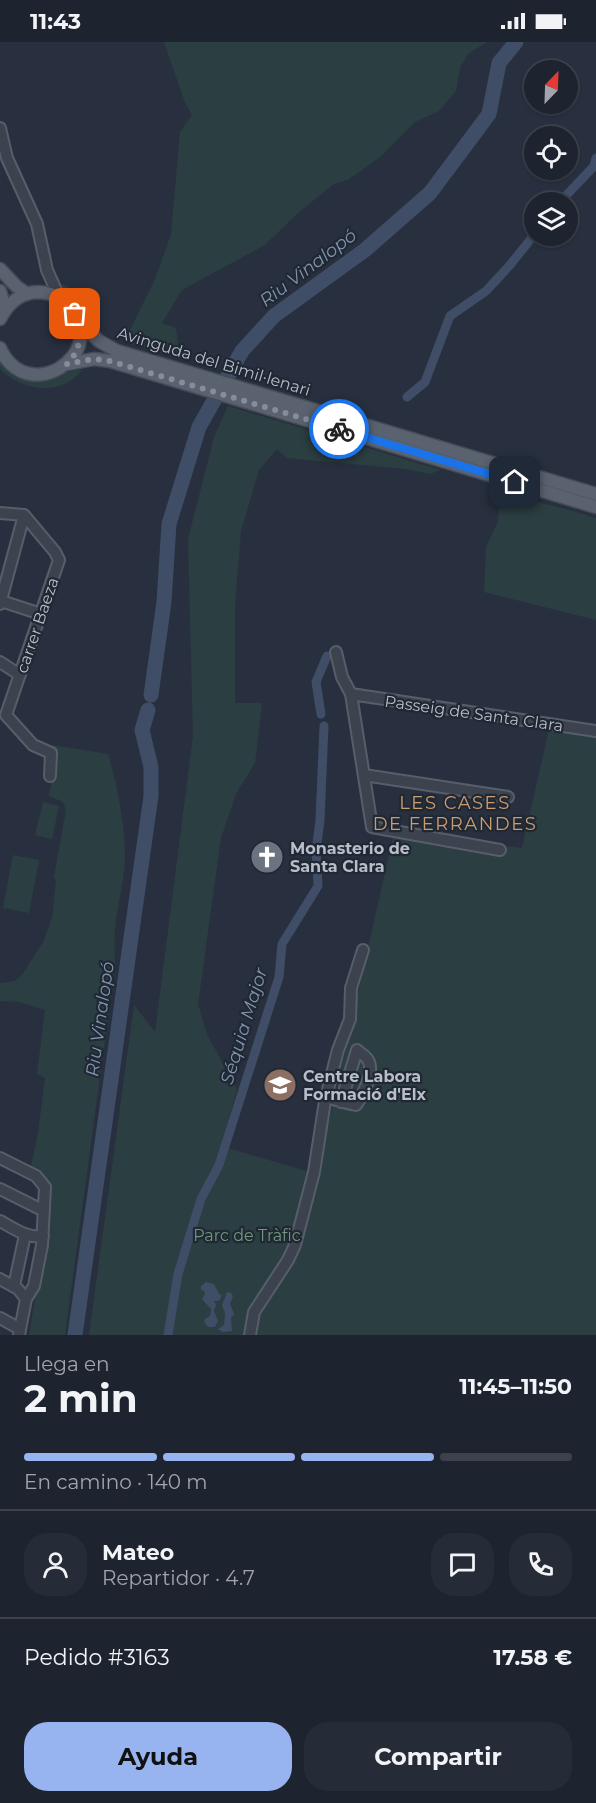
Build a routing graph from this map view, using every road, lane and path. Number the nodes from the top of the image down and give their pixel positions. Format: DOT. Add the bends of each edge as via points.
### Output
graph roads {
  1 [pos="0,128"];
  2 [pos="0,268"];
  3 [pos="47,270"];
  4 [pos="0,291"];
  5 [pos="32,293"];
  6 [pos="59,297"];
  7 [pos="2,314"];
  8 [pos="78,321"];
  9 [pos="1,352"];
  10 [pos="67,364"];
  11 [pos="327,419"];
  12 [pos="596,494"];
  13 [pos="596,507"];
  14 [pos="0,513"];
  15 [pos="24,515"];
  16 [pos="0,603"];
  17 [pos="40,614"];
  18 [pos="336,652"];
  19 [pos="0,662"];
  20 [pos="20,675"];
  21 [pos="351,694"];
  22 [pos="3,711"];
  23 [pos="596,731"];
  24 [pos="364,775"];
  25 [pos="50,776"];
  26 [pos="508,797"];
  27 [pos="500,850"];
  28 [pos="363,950"];
  29 [pos="326,1097"];
  30 [pos="341,1102"];
  31 [pos="0,1158"];
  32 [pos="0,1189"];
  33 [pos="44,1211"];
  34 [pos="0,1221"];
  35 [pos="25,1234"];
  36 [pos="43,1236"];
  37 [pos="0,1279"];
  38 [pos="14,1286"];
  39 [pos="26,1299"];
  40 [pos="0,1318"];
  41 [pos="20,1332"];
  42 [pos="250,1335"];
  1 -- 3 [label="street" via="7,158 38,224"];
  2 -- 5 [label="main road" via="16,286"];
  3 -- 5 [label="street"];
  3 -- 6 [label="street"];
  4 -- 7 [label="main road"];
  5 -- 6 [label="main road"];
  5 -- 7 [label="main road" via="15,300"];
  6 -- 8 [label="main road, Avinguda del Bimil·lenari"];
  8 -- 10 [label="main road" via="80,341"];
  8 -- 11 [label="main road, Avinguda del Bimil·lenari" via="99,341 117,351"];
  9 -- 10 [label="main road" via="13,366 31,374 50,373"];
  10 -- 11 [label="main road, Avinguda del Bimil·lenari" via="94,359 110,361"];
  11 -- 12 [label="main road, Avinguda del Bimil·lenari"];
  11 -- 13 [label="main road, Avinguda del Bimil·lenari"];
  14 -- 15 [label="street"];
  15 -- 16 [label="street"];
  15 -- 17 [label="street, carrer Baeza" via="59,560"];
  16 -- 17 [label="street"];
  17 -- 20 [label="street, carrer Baeza"];
  18 -- 21 [label="street"];
  19 -- 20 [label="street"];
  20 -- 22 [label="street, carrer Baeza"];
  21 -- 23 [label="street, Passeig de Santa Clara"];
  21 -- 24 [label="street"];
  22 -- 25 [label="street, carrer Baeza" via="33,745 51,753"];
  24 -- 26 [label="street"];
  24 -- 27 [label="street" via="372,827"];
  28 -- 29 [label="street" via="351,988 350,1019"];
  29 -- 30 [label="street"];
  29 -- 42 [label="street" via="314,1172 295,1245 254,1312"];
  30 -- 30 [label="street" via="356,1105 363,1096 370,1069 368,1059 357,1050"];
  31 -- 33 [label="street" via="36,1176 45,1187"];
  32 -- 33 [label="street"];
  33 -- 36 [label="street"];
  34 -- 35 [label="street"];
  35 -- 36 [label="street"];
  35 -- 38 [label="street"];
  36 -- 39 [label="street" via="34,1286"];
  37 -- 38 [label="street"];
  38 -- 39 [label="street"];
  39 -- 41 [label="street"];
  40 -- 41 [label="street"];
}
